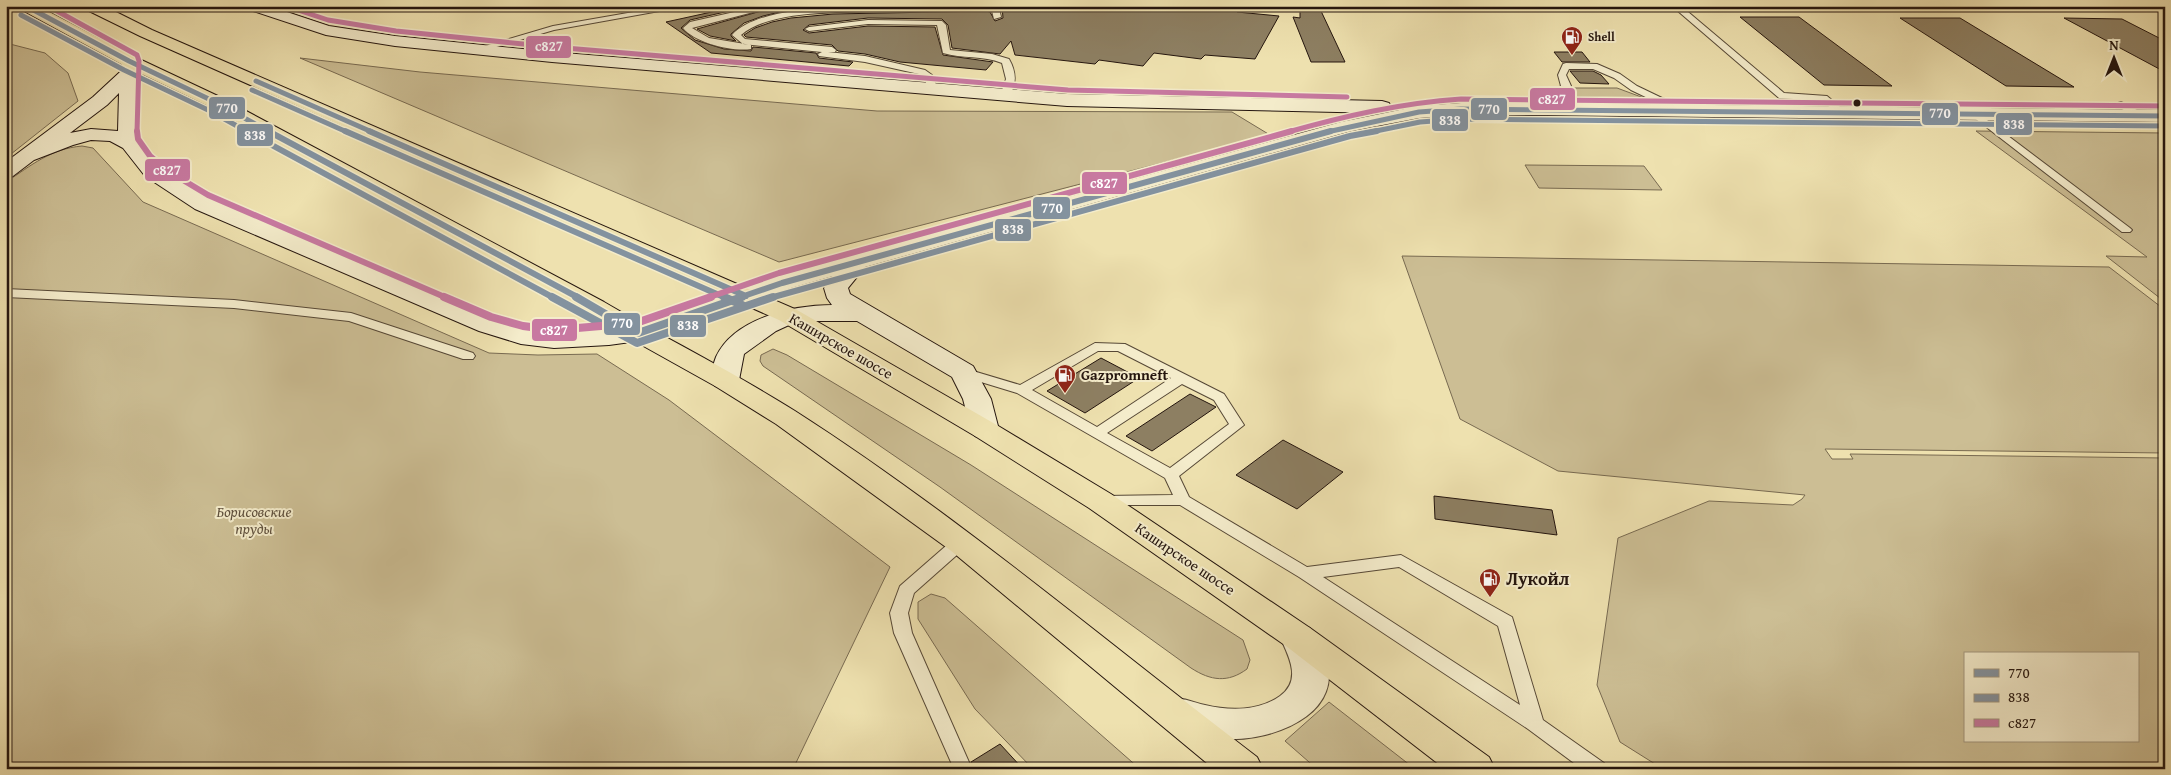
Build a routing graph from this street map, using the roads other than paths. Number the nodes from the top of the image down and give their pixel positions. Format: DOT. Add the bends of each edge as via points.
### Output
graph roads {
  1 [pos="26,6"];
  2 [pos="91,6"];
  3 [pos="253,6"];
  4 [pos="301,6"];
  5 [pos="683,6"];
  6 [pos="773,6"];
  7 [pos="1676,6"];
  8 [pos="863,9"];
  9 [pos="273,14"];
  10 [pos="997,17"];
  11 [pos="858,23"];
  12 [pos="809,29"];
  13 [pos="479,49"];
  14 [pos="832,50"];
  15 [pos="129,66"];
  16 [pos="933,90"];
  17 [pos="1005,96"];
  18 [pos="1190,104"];
  19 [pos="2121,104"];
  20 [pos="1461,109"];
  21 [pos="1531,109"];
  22 [pos="1698,110"];
  23 [pos="1840,112"];
  24 [pos="1975,114"];
  25 [pos="2140,115"];
  26 [pos="2165,116"];
  27 [pos="127,142"];
  28 [pos="1271,148"];
  29 [pos="31,154"];
  30 [pos="6,172"];
  31 [pos="2126,230"];
  32 [pos="856,263"];
  33 [pos="6,293"];
  34 [pos="746,296"];
  35 [pos="863,314"];
  36 [pos="788,315"];
  37 [pos="638,333"];
  38 [pos="468,356"];
  39 [pos="963,372"];
  40 [pos="1181,378"];
  41 [pos="725,380"];
  42 [pos="1022,390"];
  43 [pos="984,430"];
  44 [pos="1097,432"];
  45 [pos="1171,475"];
  46 [pos="1183,500"];
  47 [pos="1100,501"];
  48 [pos="961,542"];
  49 [pos="1305,573"];
  50 [pos="1298,637"];
  51 [pos="1168,710"];
  52 [pos="1536,724"];
  53 [pos="964,767"];
  54 [pos="1243,769"];
  55 [pos="1475,769"];
  56 [pos="1598,769"];
  1 -- 15 [label="main road"];
  2 -- 34 [label="main road, Каширское шоссе"];
  3 -- 9 [label="main road"];
  4 -- 9 [label="lane"];
  5 -- 13 [label="lane" via="554,28"];
  6 -- 16 [label="lane" via="693,24 688,30 727,44 858,57 915,70 928,75"];
  7 -- 23 [label="lane" via="1782,96 1824,98"];
  8 -- 10 [label="lane" via="986,7 996,10"];
  8 -- 11 [label="lane"];
  8 -- 14 [label="lane" via="794,13 744,27 736,35 743,41"];
  9 -- 13 [label="main road" via="326,30"];
  11 -- 12 [label="lane"];
  11 -- 17 [label="lane" via="939,23 946,51 1006,61 1012,82"];
  13 -- 16 [label="main road"];
  15 -- 27 [label="main road"];
  15 -- 29 [label="main road" via="100,101"];
  15 -- 37 [label="main road" via="213,100"];
  16 -- 17 [label="main road"];
  17 -- 18 [label="main road"];
  18 -- 20 [label="main road"];
  18 -- 28 [label="main road" via="1245,110 1274,118 1287,129 1288,138"];
  19 -- 25 [label="lane"];
  20 -- 21 [label="main road"];
  20 -- 28 [label="main road" via="1402,114"];
  21 -- 22 [label="main road"];
  21 -- 22 [label="lane" via="1566,86 1562,75 1566,66 1594,66 1659,100"];
  22 -- 23 [label="main road"];
  23 -- 24 [label="main road"];
  24 -- 25 [label="main road"];
  24 -- 31 [label="lane"];
  25 -- 26 [label="main road"];
  27 -- 29 [label="main road" via="111,136 85,136"];
  27 -- 37 [label="main road" via="145,165 203,204 488,326 521,336 554,340"];
  28 -- 32 [label="main road"];
  29 -- 30 [label="main road"];
  32 -- 34 [label="main road"];
  32 -- 35 [label="main road" via="836,288 839,298"];
  33 -- 38 [label="lane" via="234,304 351,317"];
  34 -- 36 [label="main road, Каширское шоссе"];
  34 -- 37 [label="main road"];
  35 -- 36 [label="main road" via="823,311"];
  35 -- 39 [label="main road"];
  36 -- 41 [label="main road" via="733,348"];
  36 -- 43 [label="main road, Каширское шоссе"];
  37 -- 41 [label="main road"];
  39 -- 42 [label="lane"];
  39 -- 43 [label="main road" via="977,400"];
  40 -- 42 [label="lane" via="1120,347 1095,347"];
  40 -- 44 [label="lane"];
  40 -- 45 [label="lane" via="1219,397 1237,425"];
  41 -- 48 [label="main road" via="786,418"];
  42 -- 44 [label="lane"];
  43 -- 47 [label="main road, Каширское шоссе"];
  44 -- 45 [label="lane"];
  45 -- 46 [label="lane"];
  46 -- 47 [label="lane"];
  46 -- 49 [label="lane"];
  47 -- 50 [label="main road, Каширское шоссе"];
  48 -- 51 [label="main road"];
  48 -- 53 [label="lane" via="906,590 899,613 903,634"];
  49 -- 52 [label="lane"];
  49 -- 52 [label="lane" via="1402,562 1506,622"];
  50 -- 51 [label="main road" via="1309,662 1311,683 1301,701 1279,716 1251,723 1224,724"];
  50 -- 55 [label="main road, Каширское шоссе"];
  51 -- 54 [label="main road"];
  52 -- 56 [label="lane"];
}
